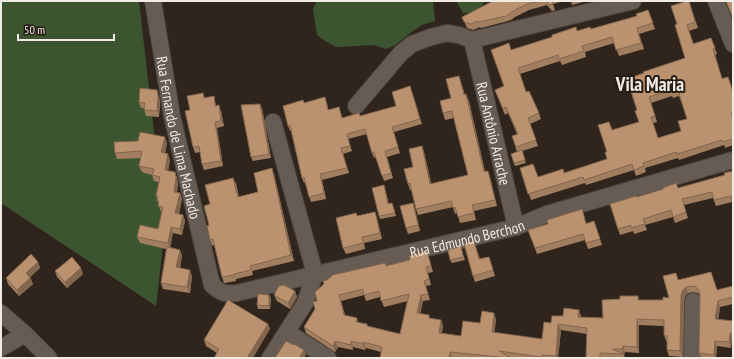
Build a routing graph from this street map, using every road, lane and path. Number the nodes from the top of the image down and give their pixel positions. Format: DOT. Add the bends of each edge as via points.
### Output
graph roads {
  1 [pos="153,1"];
  2 [pos="633,1"];
  3 [pos="716,1"];
  4 [pos="472,40"];
  5 [pos="733,44"];
  6 [pos="356,106"];
  7 [pos="273,122"];
  8 [pos="733,160"];
  9 [pos="516,226"];
  10 [pos="209,272"];
  11 [pos="315,274"];
  12 [pos="693,300"];
  13 [pos="1,313"];
  14 [pos="287,332"];
  15 [pos="25,334"];
  16 [pos="1,348"];
  17 [pos="49,358"];
  18 [pos="270,358"];
  19 [pos="328,358"];
  20 [pos="692,358"];
  1 -- 10 [label="street, Rua Fernando de Lima Machado" via="172,116"];
  2 -- 4 [label="street"];
  3 -- 5 [label="street"];
  4 -- 6 [label="street" via="447,33 412,44 401,53"];
  4 -- 9 [label="street, Rua Antônio Arrache"];
  7 -- 11 [label="street"];
  8 -- 9 [label="street, Rua Edmundo Berchon" via="547,214"];
  9 -- 11 [label="street, Rua Edmundo Berchon"];
  10 -- 11 [label="street, Rua Edmundo Berchon" via="212,285 227,294"];
  11 -- 14 [label="street" via="305,303"];
  12 -- 20 [label="street"];
  13 -- 15 [label="street"];
  14 -- 18 [label="street"];
  14 -- 19 [label="street"];
  15 -- 16 [label="street"];
  15 -- 17 [label="street"];
}
